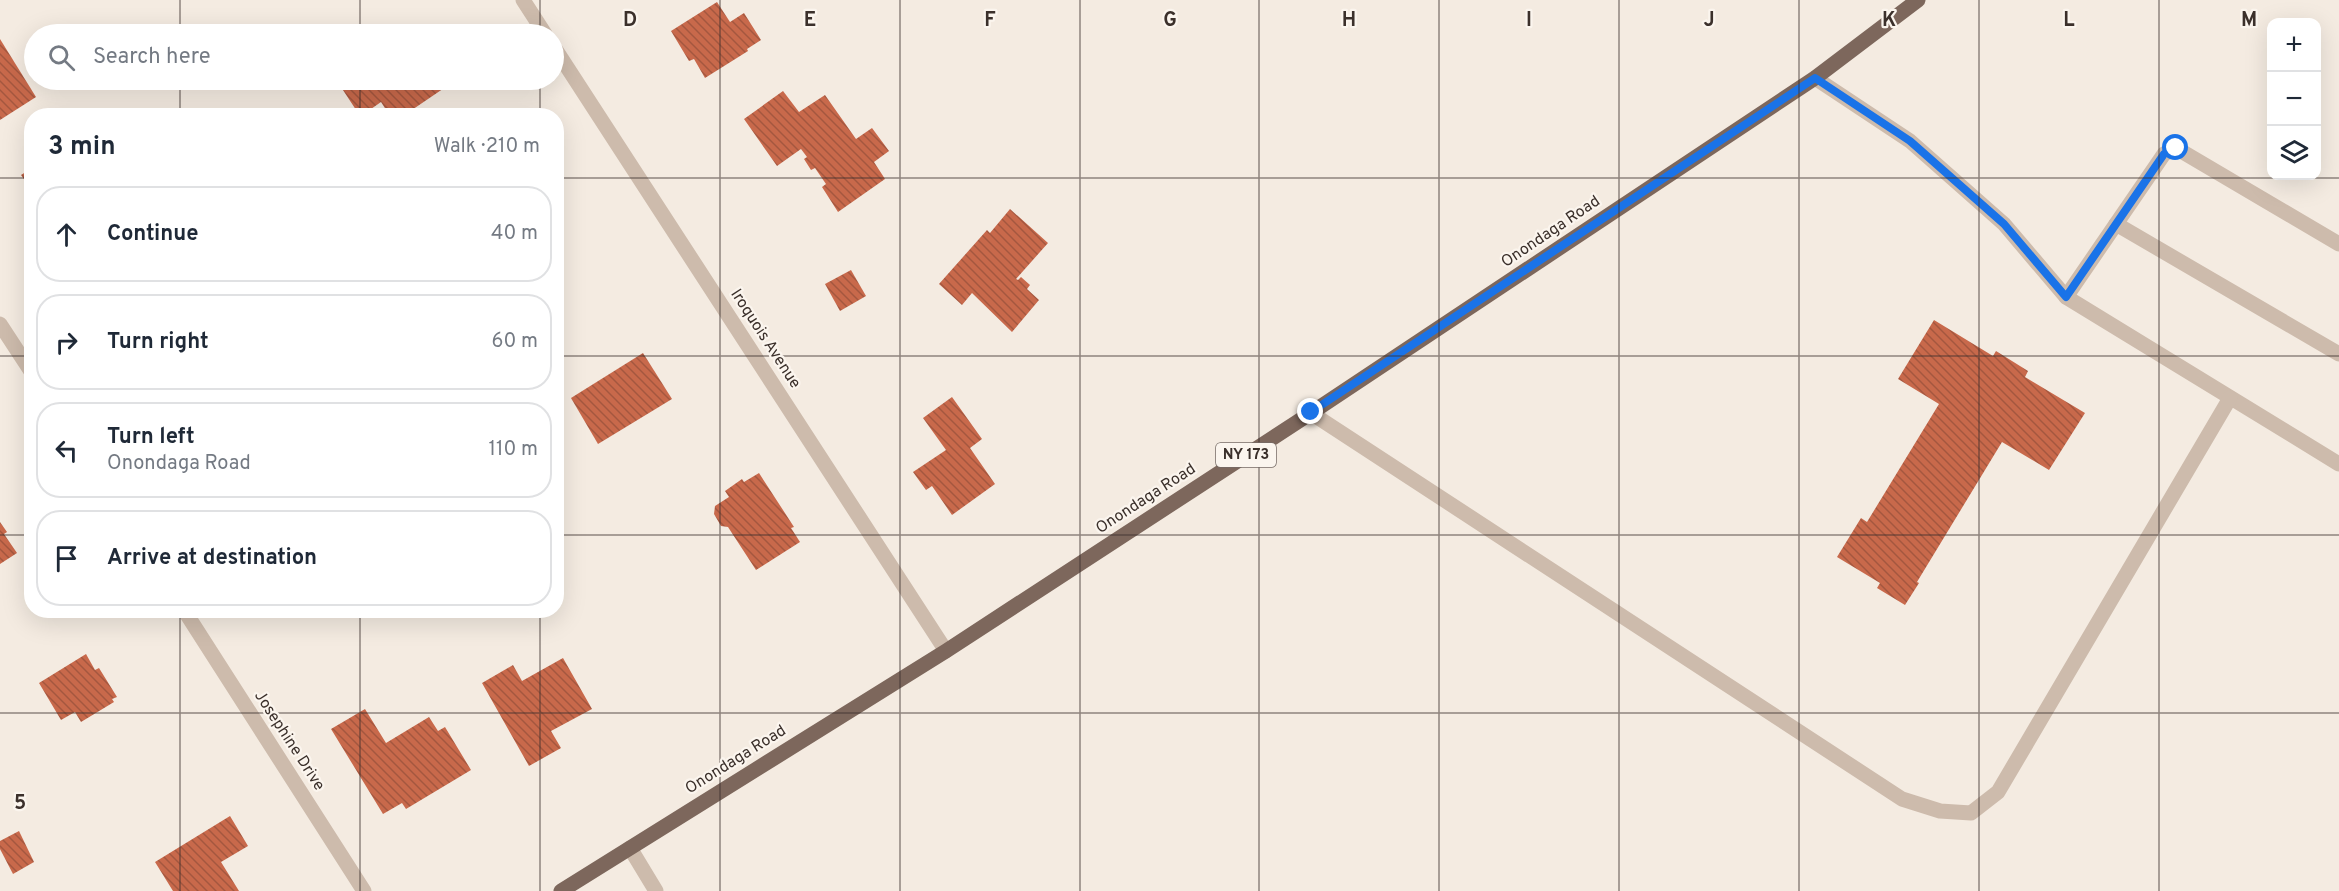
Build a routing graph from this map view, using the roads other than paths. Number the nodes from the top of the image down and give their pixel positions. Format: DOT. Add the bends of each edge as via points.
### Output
graph roads {
  1 [pos="523,0"];
  2 [pos="1918,0"];
  3 [pos="539,24"];
  4 [pos="564,62"];
  5 [pos="1815,78"];
  6 [pos="2116,224"];
  7 [pos="2339,244"];
  8 [pos="2066,297"];
  9 [pos="0,324"];
  10 [pos="2339,354"];
  11 [pos="24,361"];
  12 [pos="2230,398"];
  13 [pos="1311,412"];
  14 [pos="2339,464"];
  15 [pos="189,618"];
  16 [pos="946,651"];
  17 [pos="630,848"];
  18 [pos="364,891"];
  19 [pos="561,891"];
  20 [pos="656,891"];
  1 -- 3 [label="street"];
  2 -- 5 [label="main road, Onondaga Road / NY 173"];
  4 -- 16 [label="street, Iroquois Avenue"];
  5 -- 8 [label="street" via="1910,141 2004,224"];
  5 -- 13 [label="main road, Onondaga Road / NY 173"];
  6 -- 7 [label="street" via="2164,154 2176,148"];
  6 -- 8 [label="street"];
  6 -- 10 [label="street"];
  8 -- 12 [label="street"];
  9 -- 11 [label="street"];
  12 -- 13 [label="street" via="1998,792 1971,813 1940,810 1902,799"];
  12 -- 14 [label="street"];
  13 -- 16 [label="main road, Onondaga Road / NY 173"];
  15 -- 18 [label="street, Josephine Drive"];
  16 -- 17 [label="main road, Onondaga Road / NY 173"];
  17 -- 19 [label="main road, Onondaga Road / NY 173"];
  17 -- 20 [label="street"];
}
